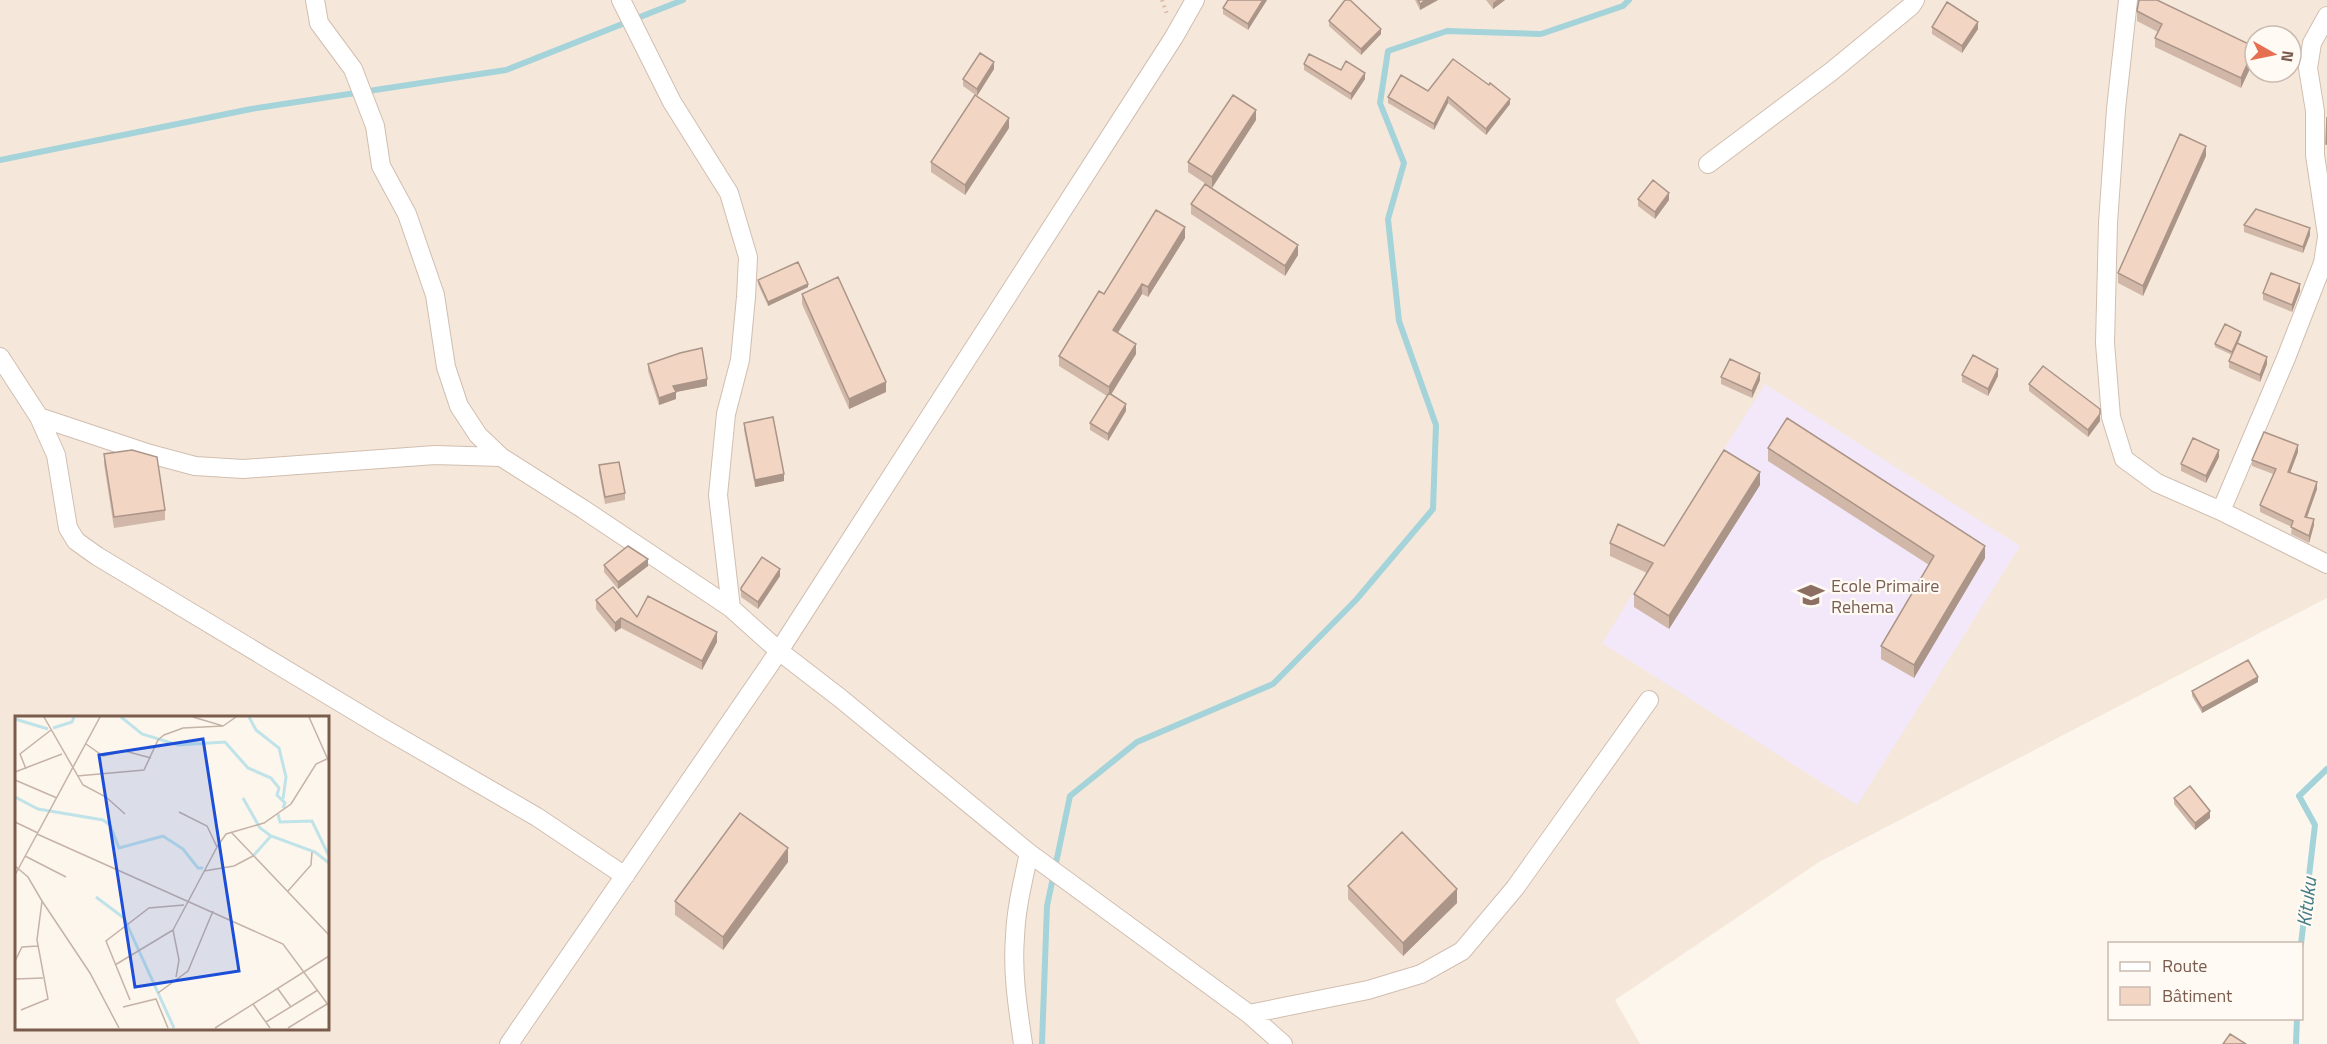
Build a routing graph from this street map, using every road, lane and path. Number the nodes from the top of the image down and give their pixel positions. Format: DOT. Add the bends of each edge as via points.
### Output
graph roads {
  1 [pos="315,0"];
  2 [pos="621,0"];
  3 [pos="1196,0"];
  4 [pos="1915,0"];
  5 [pos="2128,0"];
  6 [pos="2327,16"];
  7 [pos="1708,164"];
  8 [pos="2327,236"];
  9 [pos="0,357"];
  10 [pos="39,417"];
  11 [pos="501,457"];
  12 [pos="2221,511"];
  13 [pos="2327,564"];
  14 [pos="730,608"];
  15 [pos="779,651"];
  16 [pos="1649,700"];
  17 [pos="1029,854"];
  18 [pos="625,876"];
  19 [pos="1249,1014"];
  20 [pos="509,1044"];
  21 [pos="1023,1044"];
  22 [pos="1283,1044"];
  1 -- 11 [label="street" via="319,23 353,69 375,126 381,166 407,214 435,295 446,367 459,406 478,435"];
  2 -- 14 [label="street" via="672,102 729,193 748,257 740,360 726,414 718,495"];
  3 -- 15 [label="street"];
  4 -- 7 [label="street" via="1832,71"];
  5 -- 12 [label="street" via="2108,223 2105,343 2111,417 2124,459 2157,483"];
  6 -- 8 [label="street" via="2312,43 2308,69"];
  8 -- 12 [label="street" via="2319,274"];
  9 -- 10 [label="street"];
  10 -- 11 [label="street" via="195,466 243,469 435,455"];
  10 -- 18 [label="street" via="56,455 69,528 76,542 537,817"];
  11 -- 14 [label="street"];
  12 -- 13 [label="street"];
  14 -- 15 [label="street"];
  15 -- 17 [label="street"];
  15 -- 18 [label="street"];
  16 -- 19 [label="street" via="1515,888 1462,951 1421,975"];
  17 -- 19 [label="street"];
  17 -- 21 [label="street" via="1014,938"];
  18 -- 20 [label="street"];
  19 -- 22 [label="street"];
}
